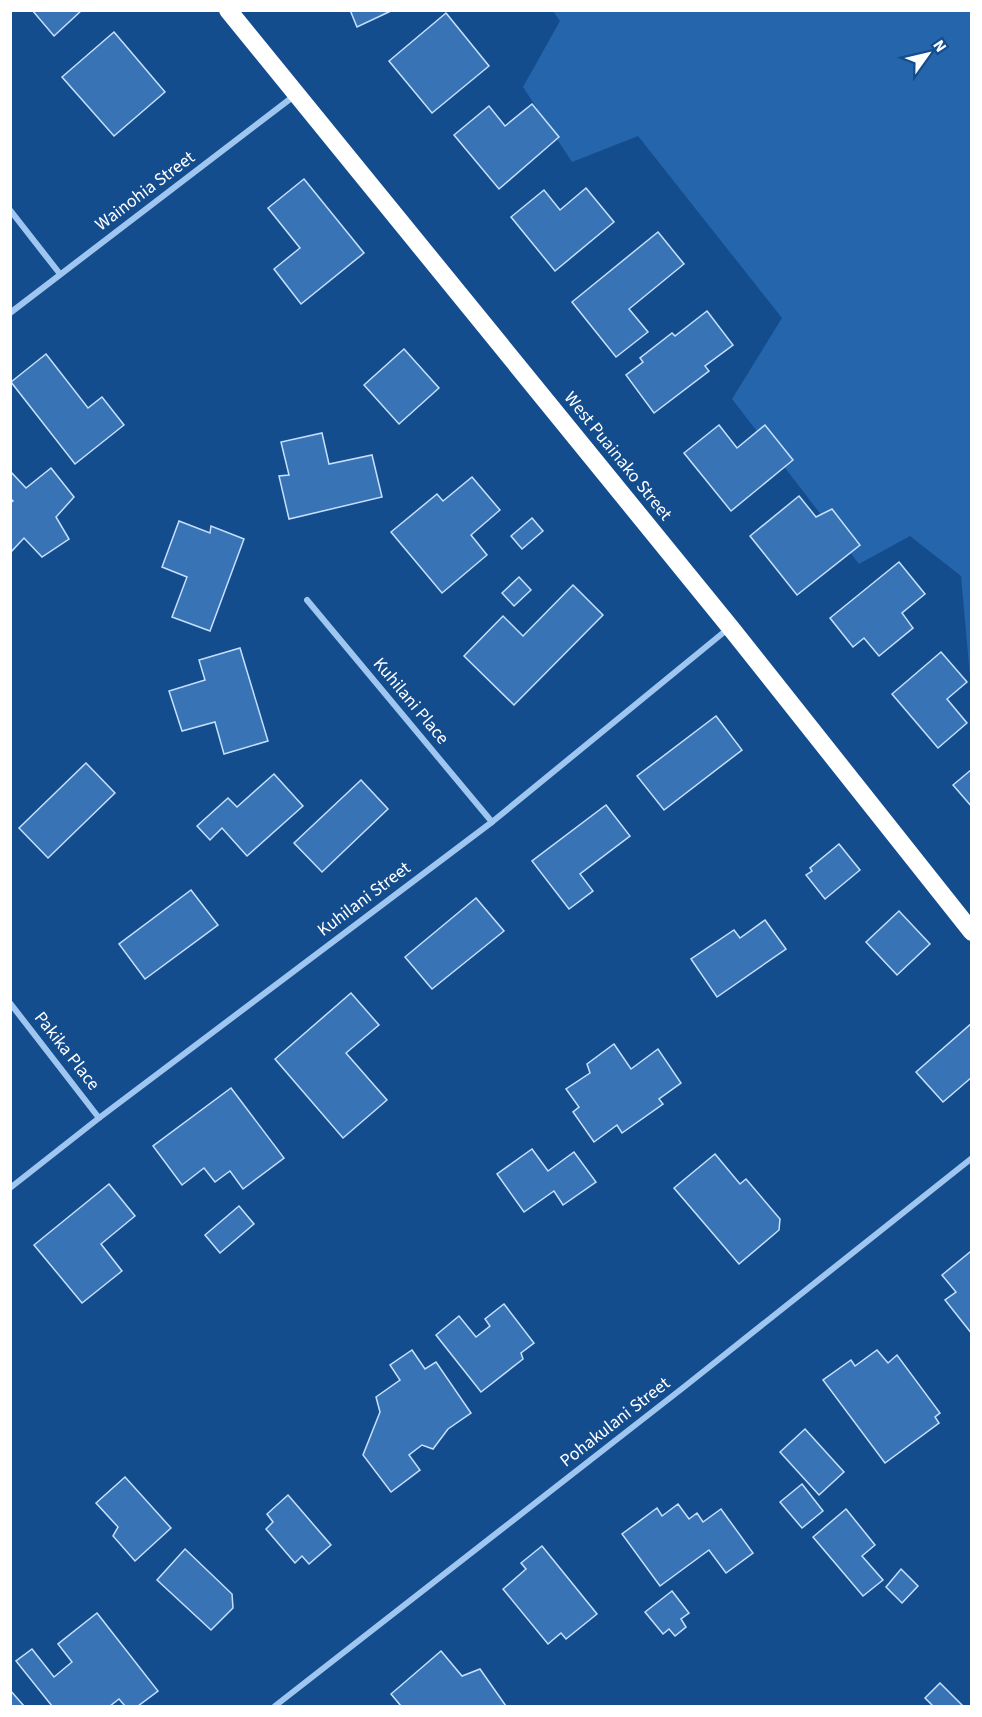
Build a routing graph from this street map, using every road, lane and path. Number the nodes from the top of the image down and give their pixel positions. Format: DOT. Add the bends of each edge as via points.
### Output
graph roads {
  1 [pos="228,10"];
  2 [pos="297,94"];
  3 [pos="10,210"];
  4 [pos="60,274"];
  5 [pos="10,313"];
  6 [pos="307,600"];
  7 [pos="730,627"];
  8 [pos="492,822"];
  9 [pos="972,932"];
  10 [pos="10,1003"];
  11 [pos="99,1118"];
  12 [pos="972,1158"];
  13 [pos="10,1188"];
  14 [pos="275,1707"];
  1 -- 2 [label="highway, West Puainako Street"];
  2 -- 4 [label="street, Wainohia Street"];
  2 -- 7 [label="highway, West Puainako Street"];
  3 -- 4 [label="street"];
  4 -- 5 [label="street, Wainohia Street"];
  6 -- 8 [label="street, Kuhilani Place"];
  7 -- 8 [label="street, Kuhilani Street"];
  7 -- 9 [label="highway, West Puainako Street"];
  8 -- 11 [label="street, Kuhilani Street"];
  10 -- 11 [label="street, Pakika Place"];
  11 -- 13 [label="street, Kuhilani Street"];
  12 -- 14 [label="street, Pohakulani Street"];
}
